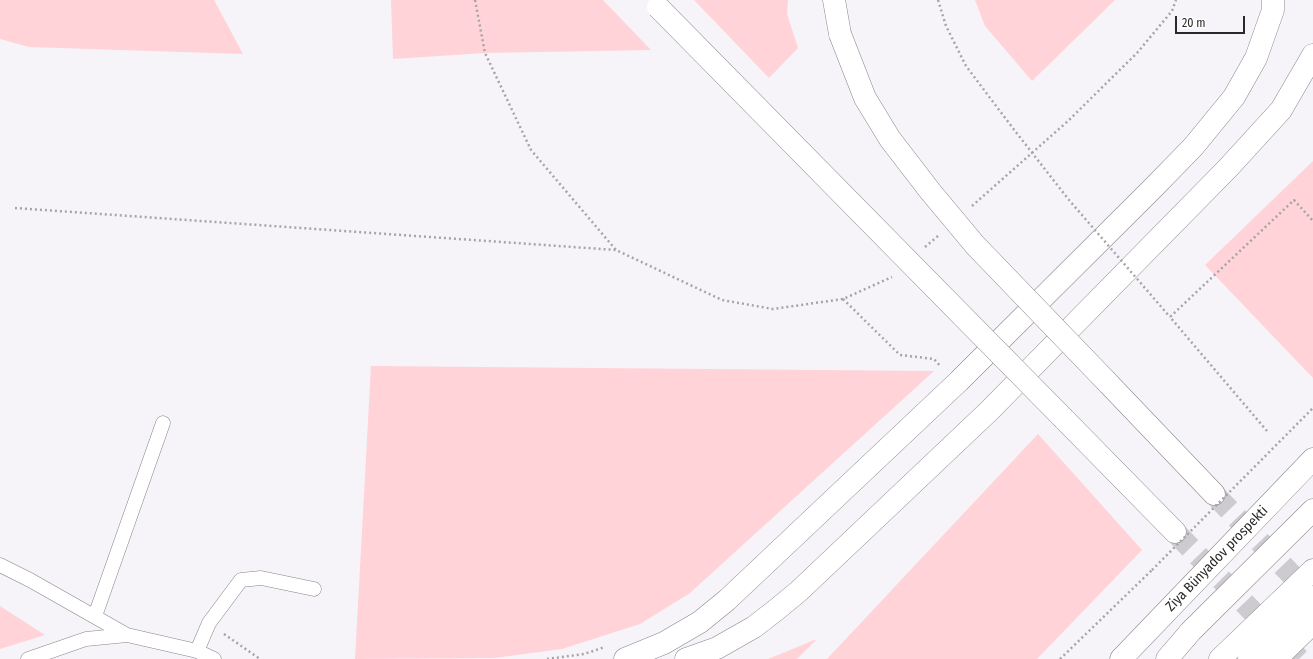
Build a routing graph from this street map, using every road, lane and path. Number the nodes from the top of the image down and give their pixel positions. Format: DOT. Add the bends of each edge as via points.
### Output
graph roads {
  1 [pos="474,0"];
  2 [pos="834,0"];
  3 [pos="938,0"];
  4 [pos="1176,0"];
  5 [pos="1273,0"];
  6 [pos="654,4"];
  7 [pos="1313,55"];
  8 [pos="15,208"];
  9 [pos="967,210"];
  10 [pos="1313,221"];
  11 [pos="943,232"];
  12 [pos="616,250"];
  13 [pos="919,252"];
  14 [pos="896,274"];
  15 [pos="842,299"];
  16 [pos="1170,317"];
  17 [pos="944,370"];
  18 [pos="1313,408"];
  19 [pos="163,424"];
  20 [pos="1267,431"];
  21 [pos="1313,459"];
  22 [pos="1214,494"];
  23 [pos="1313,510"];
  24 [pos="1175,532"];
  25 [pos="0,565"];
  26 [pos="1313,570"];
  27 [pos="314,589"];
  28 [pos="1313,597"];
  29 [pos="95,616"];
  30 [pos="209,623"];
  31 [pos="1313,623"];
  32 [pos="127,635"];
  33 [pos="606,647"];
  34 [pos="197,651"];
  35 [pos="28,659"];
  36 [pos="214,659"];
  37 [pos="260,659"];
  38 [pos="547,659"];
  39 [pos="625,659"];
  40 [pos="686,659"];
  41 [pos="1060,659"];
  42 [pos="1121,659"];
  43 [pos="1167,659"];
  44 [pos="1220,659"];
  45 [pos="1249,659"];
  46 [pos="1276,659"];
  1 -- 12 [label="path" via="485,53 531,150"];
  2 -- 22 [label="main road, bridge" via="840,34 865,98 890,139 975,246"];
  3 -- 16 [label="path, bridge" via="946,26 966,66 1069,200"];
  4 -- 9 [label="path" via="1172,11 1137,53 1068,121"];
  5 -- 39 [label="main road" via="1273,10 1256,58 1234,98 1193,148 959,381 727,600 700,622 664,643"];
  6 -- 24 [label="main road, bridge"];
  7 -- 40 [label="main road" via="1281,110 1228,168 989,411 776,610 754,627 717,648"];
  8 -- 12 [label="path"];
  10 -- 16 [label="path" via="1294,200"];
  11 -- 13 [label="path"];
  12 -- 15 [label="path" via="722,300 773,309"];
  14 -- 15 [label="path" via="890,279"];
  15 -- 17 [label="path" via="900,355 934,359"];
  16 -- 20 [label="path"];
  18 -- 41 [label="path, bridge"];
  19 -- 29 [label="lane"];
  21 -- 42 [label="main road, Ziya Bünyadov prospekti"];
  23 -- 43 [label="main road" via="1191,631"];
  25 -- 29 [label="lane"];
  26 -- 44 [label="main road"];
  27 -- 30 [label="lane" via="261,578 242,580"];
  28 -- 45 [label="main road"];
  29 -- 32 [label="lane"];
  30 -- 34 [label="lane"];
  30 -- 37 [label="path"];
  31 -- 46 [label="main road"];
  32 -- 34 [label="lane"];
  32 -- 35 [label="lane" via="86,639"];
  33 -- 38 [label="path" via="584,654"];
  34 -- 36 [label="lane"];
}
